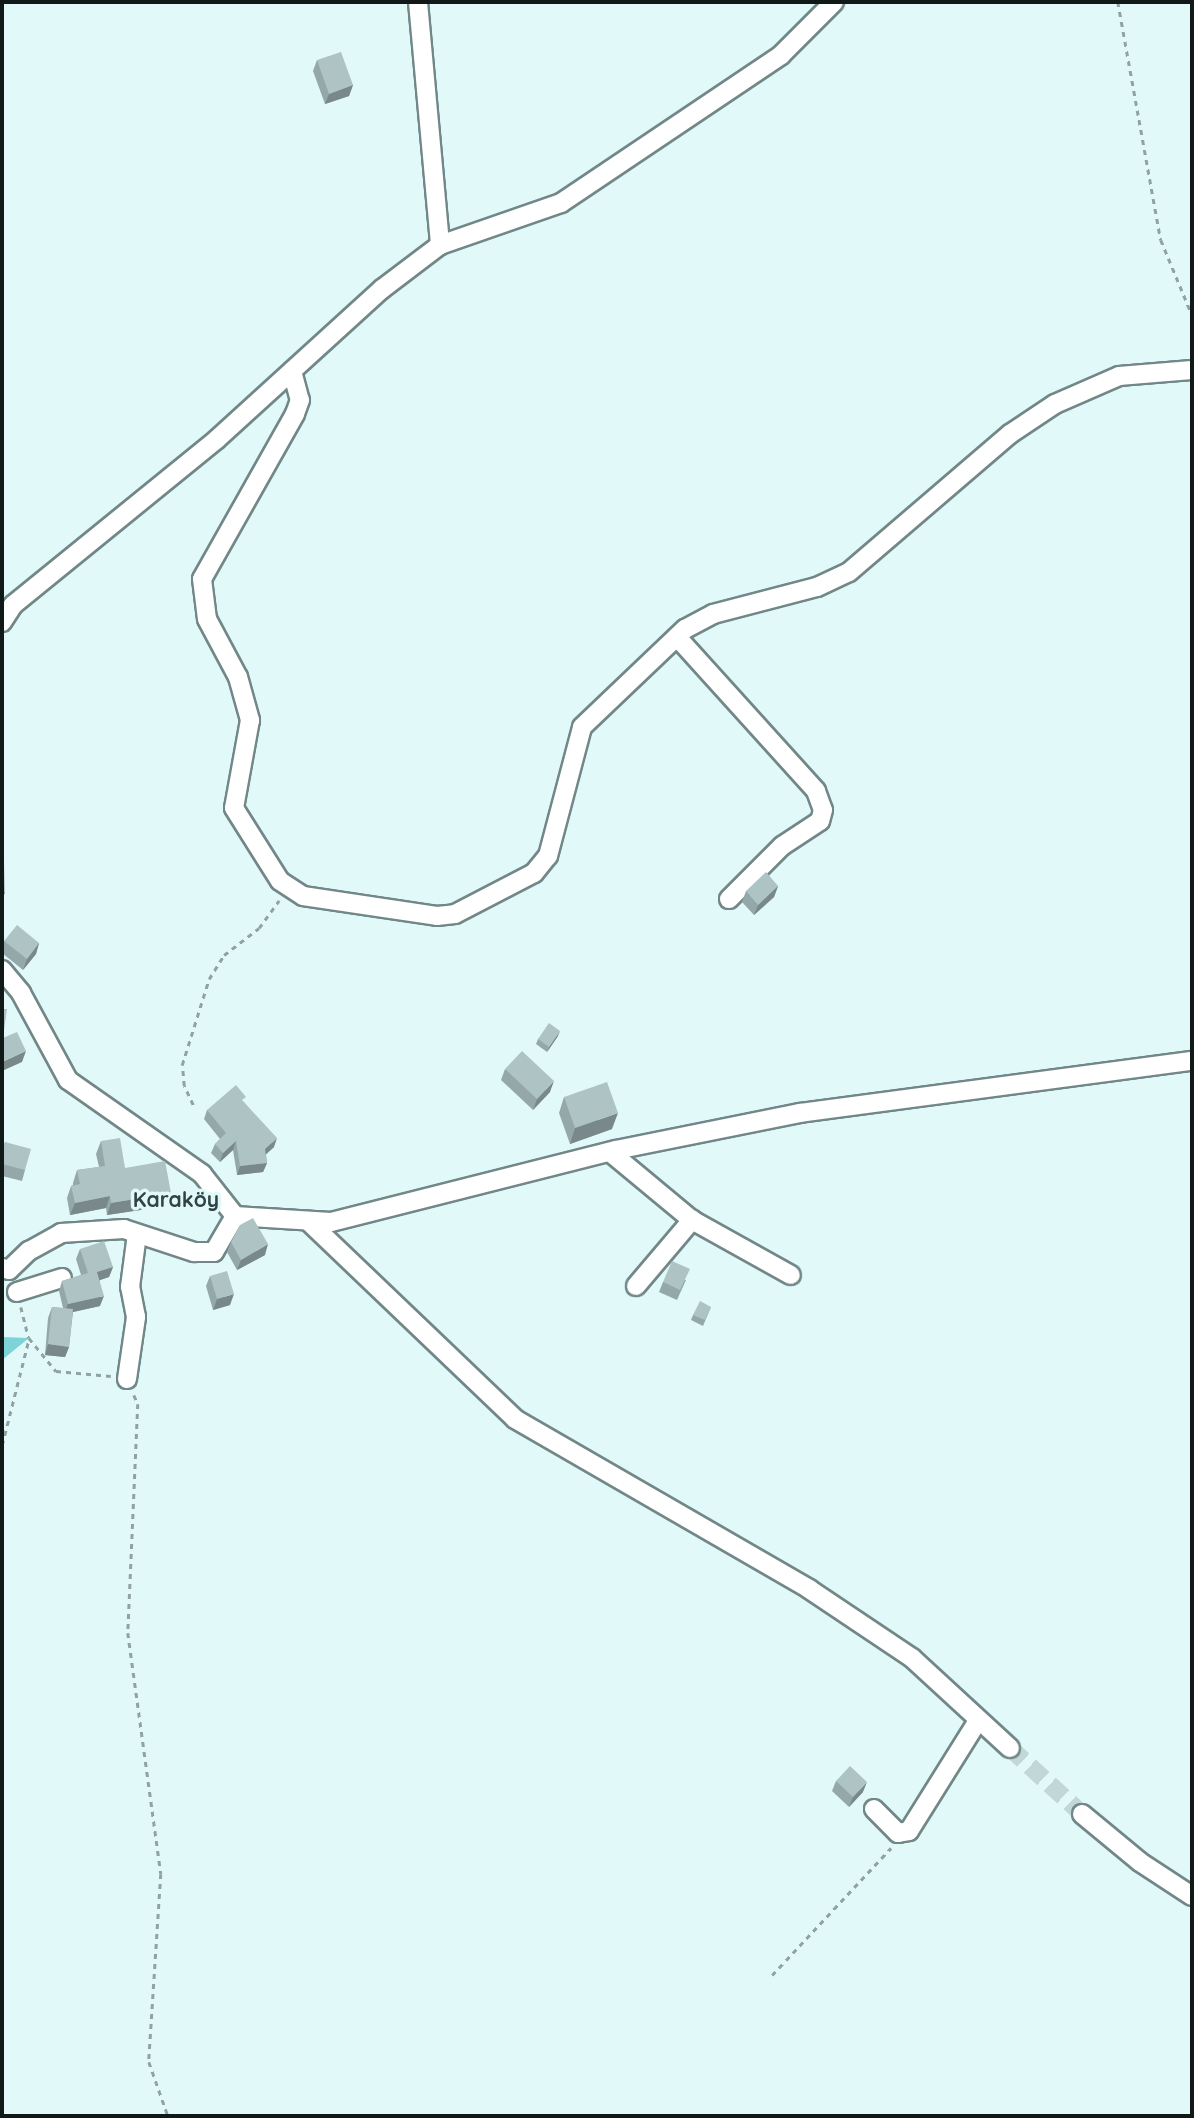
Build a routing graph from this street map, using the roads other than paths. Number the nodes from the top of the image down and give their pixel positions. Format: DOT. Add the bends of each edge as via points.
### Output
graph roads {
  1 [pos="418,2"];
  2 [pos="834,2"];
  3 [pos="440,245"];
  4 [pos="1192,370"];
  5 [pos="292,371"];
  6 [pos="2,622"];
  7 [pos="677,637"];
  8 [pos="729,899"];
  9 [pos="2,970"];
  10 [pos="1192,1061"];
  11 [pos="610,1152"];
  12 [pos="235,1216"];
  13 [pos="692,1220"];
  14 [pos="308,1221"];
  15 [pos="137,1234"];
  16 [pos="2,1268"];
  17 [pos="790,1275"];
  18 [pos="62,1278"];
  19 [pos="636,1286"];
  20 [pos="17,1292"];
  21 [pos="127,1379"];
  22 [pos="977,1722"];
  23 [pos="1010,1748"];
  24 [pos="874,1809"];
  25 [pos="1082,1814"];
  26 [pos="1192,1896"];
  1 -- 3 [label="street"];
  2 -- 3 [label="street" via="781,55 561,204"];
  3 -- 5 [label="street" via="384,288"];
  4 -- 7 [label="street" via="1119,376 1055,404 1010,433 849,572 817,587 713,614"];
  5 -- 6 [label="street" via="217,439 13,605"];
  5 -- 7 [label="street" via="300,400 295,414 202,579 201,597 207,619 238,677 250,720 234,808 283,883 303,896 327,902 377,904 437,916 455,914 517,886 548,856 582,727"];
  7 -- 8 [label="street" via="816,790 823,810 820,821 782,846"];
  9 -- 12 [label="street" via="21,993 68,1080 202,1174"];
  10 -- 11 [label="street" via="800,1113"];
  11 -- 13 [label="street"];
  11 -- 14 [label="street" via="369,1214 331,1222"];
  12 -- 14 [label="street"];
  12 -- 15 [label="street" via="214,1252 194,1252"];
  13 -- 17 [label="street"];
  13 -- 19 [label="street"];
  14 -- 22 [label="street" via="515,1419 810,1589 912,1658"];
  15 -- 16 [label="street" via="124,1228 61,1233 29,1251 9,1270"];
  15 -- 21 [label="street" via="130,1287 136,1317"];
  18 -- 20 [label="street"];
  22 -- 23 [label="street"];
  22 -- 24 [label="street" via="905,1833 898,1833"];
  25 -- 26 [label="street" via="1140,1862"];
}
